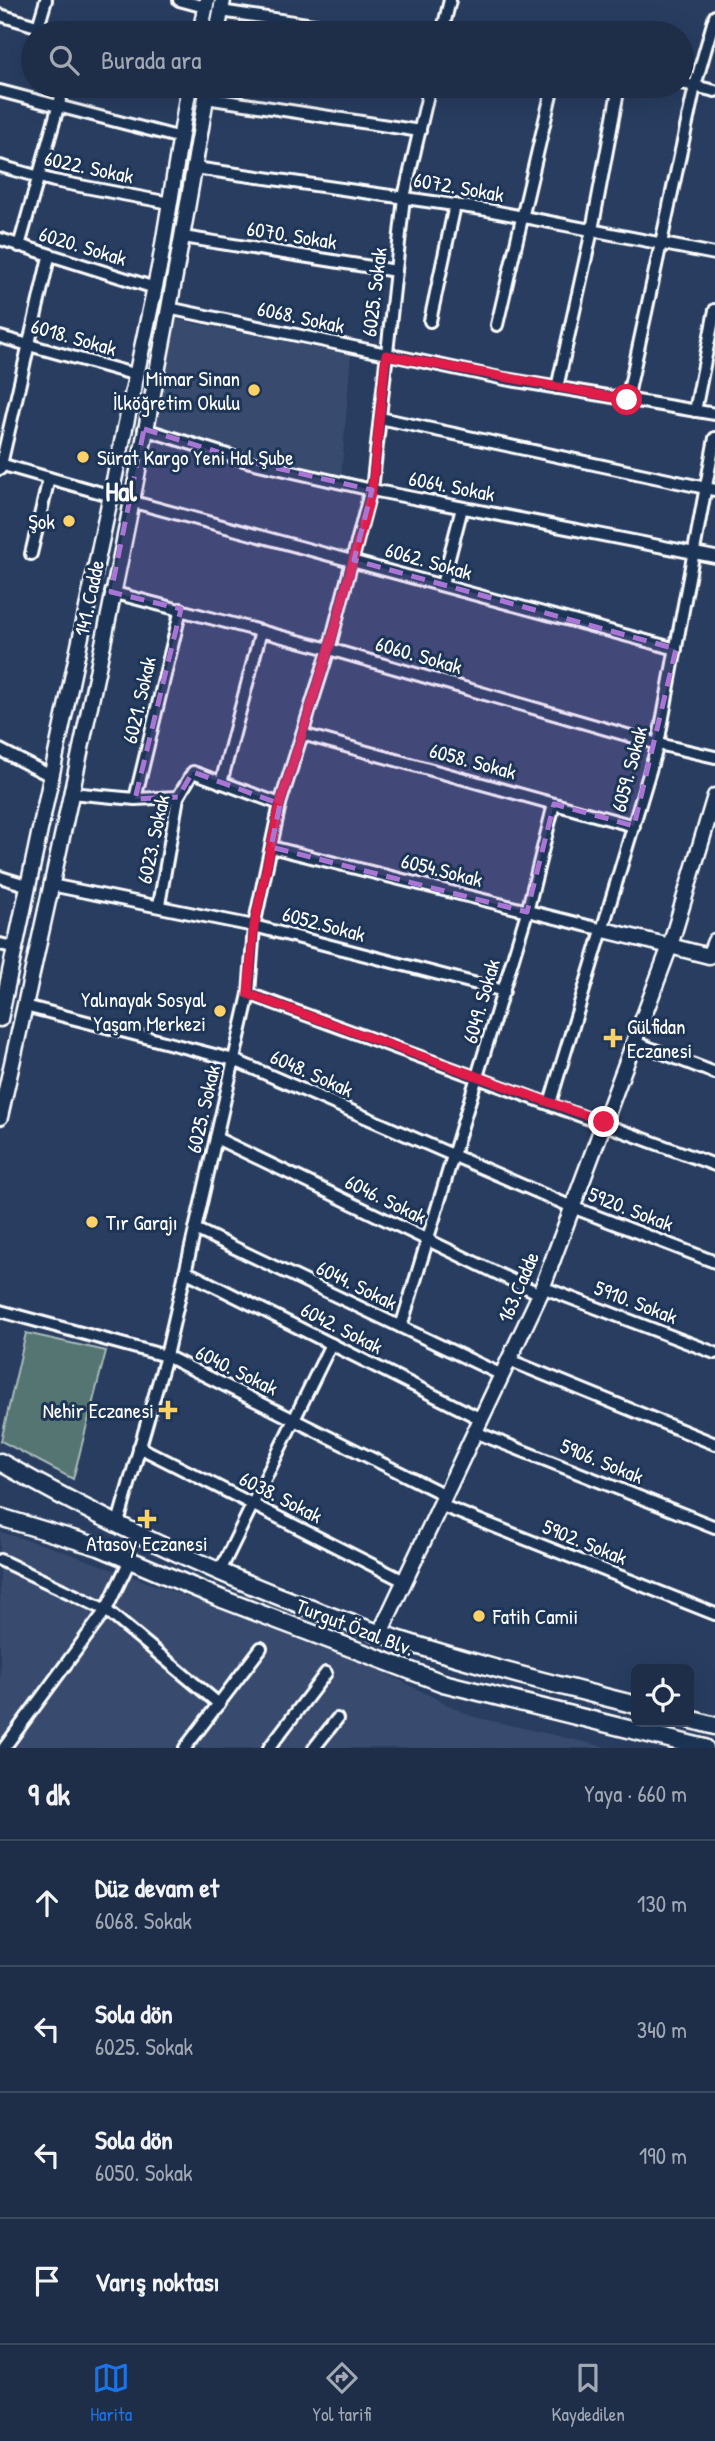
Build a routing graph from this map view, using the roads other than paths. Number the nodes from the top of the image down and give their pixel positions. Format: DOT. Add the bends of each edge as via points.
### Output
graph roads {
  1 [pos="46,0"];
  2 [pos="179,0"];
  3 [pos="450,0"];
  4 [pos="206,3"];
  5 [pos="222,5"];
  6 [pos="0,15"];
  7 [pos="715,16"];
  8 [pos="40,21"];
  9 [pos="202,21"];
  10 [pos="304,21"];
  11 [pos="445,21"];
  12 [pos="21,22"];
  13 [pos="695,86"];
  14 [pos="694,91"];
  15 [pos="715,91"];
  16 [pos="0,92"];
  17 [pos="60,98"];
  18 [pos="188,98"];
  19 [pos="206,98"];
  20 [pos="240,98"];
  21 [pos="427,98"];
  22 [pos="550,98"];
  23 [pos="617,98"];
  24 [pos="692,98"];
  25 [pos="57,109"];
  26 [pos="420,131"];
  27 [pos="181,138"];
  28 [pos="176,165"];
  29 [pos="0,166"];
  30 [pos="195,168"];
  31 [pos="39,177"];
  32 [pos="404,197"];
  33 [pos="170,203"];
  34 [pos="456,205"];
  35 [pos="188,206"];
  36 [pos="522,217"];
  37 [pos="592,230"];
  38 [pos="183,237"];
  39 [pos="0,239"];
  40 [pos="661,244"];
  41 [pos="19,246"];
  42 [pos="715,254"];
  43 [pos="49,257"];
  44 [pos="396,271"];
  45 [pos="155,288"];
  46 [pos="169,308"];
  47 [pos="715,310"];
  48 [pos="430,321"];
  49 [pos="497,325"];
  50 [pos="0,337"];
  51 [pos="31,345"];
  52 [pos="386,355"];
  53 [pos="137,375"];
  54 [pos="556,388"];
  55 [pos="627,400"];
  56 [pos="695,411"];
  57 [pos="715,414"];
  58 [pos="380,418"];
  59 [pos="144,429"];
  60 [pos="715,438"];
  61 [pos="0,466"];
  62 [pos="49,478"];
  63 [pos="710,489"];
  64 [pos="372,490"];
  65 [pos="112,496"];
  66 [pos="130,501"];
  67 [pos="462,508"];
  68 [pos="694,553"];
  69 [pos="31,554"];
  70 [pos="715,557"];
  71 [pos="353,561"];
  72 [pos="442,585"];
  73 [pos="92,589"];
  74 [pos="111,592"];
  75 [pos="181,609"];
  76 [pos="261,631"];
  77 [pos="329,649"];
  78 [pos="676,649"];
  79 [pos="302,734"];
  80 [pos="658,744"];
  81 [pos="0,750"];
  82 [pos="715,757"];
  83 [pos="52,777"];
  84 [pos="221,783"];
  85 [pos="70,793"];
  86 [pos="715,796"];
  87 [pos="178,797"];
  88 [pos="135,799"];
  89 [pos="280,804"];
  90 [pos="554,804"];
  91 [pos="634,826"];
  92 [pos="271,848"];
  93 [pos="0,877"];
  94 [pos="51,885"];
  95 [pos="29,886"];
  96 [pos="159,905"];
  97 [pos="527,912"];
  98 [pos="254,926"];
  99 [pos="604,930"];
  100 [pos="715,941"];
  101 [pos="0,944"];
  102 [pos="670,946"];
  103 [pos="16,948"];
  104 [pos="712,956"];
  105 [pos="504,991"];
  106 [pos="248,994"];
  107 [pos="2,1000"];
  108 [pos="25,1006"];
  109 [pos="0,1019"];
  110 [pos="634,1042"];
  111 [pos="233,1060"];
  112 [pos="715,1073"];
  113 [pos="478,1077"];
  114 [pos="550,1103"];
  115 [pos="0,1117"];
  116 [pos="604,1122"];
  117 [pos="216,1138"];
  118 [pos="453,1156"];
  119 [pos="715,1165"];
  120 [pos="572,1207"];
  121 [pos="195,1229"];
  122 [pos="427,1240"];
  123 [pos="715,1262"];
  124 [pos="185,1271"];
  125 [pos="541,1290"];
  126 [pos="0,1311"];
  127 [pos="401,1327"];
  128 [pos="331,1344"];
  129 [pos="715,1353"];
  130 [pos="166,1356"];
  131 [pos="509,1360"];
  132 [pos="502,1375"];
  133 [pos="295,1421"];
  134 [pos="478,1426"];
  135 [pos="715,1444"];
  136 [pos="139,1447"];
  137 [pos="0,1462"];
  138 [pos="443,1500"];
  139 [pos="252,1504"];
  140 [pos="0,1517"];
  141 [pos="118,1522"];
  142 [pos="715,1527"];
  143 [pos="0,1560"];
  144 [pos="130,1560"];
  145 [pos="219,1573"];
  146 [pos="404,1581"];
  147 [pos="106,1610"];
  148 [pos="715,1613"];
  149 [pos="380,1633"];
  150 [pos="261,1648"];
  151 [pos="326,1673"];
  152 [pos="219,1704"];
  153 [pos="631,1704"];
  154 [pos="337,1719"];
  155 [pos="694,1720"];
  156 [pos="715,1726"];
  157 [pos="4,1748"];
  158 [pos="185,1748"];
  159 [pos="269,1748"];
  160 [pos="314,1748"];
  161 [pos="705,1748"];
  1 -- 8 [label="street"];
  2 -- 4 [label="street"];
  3 -- 11 [label="street"];
  4 -- 9 [label="street"];
  5 -- 10 [label="street"];
  6 -- 12 [label="street"];
  7 -- 13 [label="street"];
  13 -- 14 [label="street"];
  13 -- 15 [label="street"];
  16 -- 25 [label="street"];
  17 -- 25 [label="street"];
  18 -- 27 [label="street, 141. Cadde"];
  19 -- 30 [label="street, 141. Cadde"];
  20 -- 26 [label="street"];
  21 -- 26 [label="street, 6025. Sokak"];
  22 -- 36 [label="street"];
  23 -- 37 [label="street"];
  24 -- 40 [label="street"];
  25 -- 27 [label="street"];
  25 -- 31 [label="street"];
  26 -- 32 [label="street, 6025. Sokak"];
  27 -- 28 [label="street, 141. Cadde"];
  28 -- 30 [label="street"];
  28 -- 33 [label="street, 141. Cadde"];
  29 -- 31 [label="street, 6022. Sokak"];
  30 -- 32 [label="street, 6072. Sokak"];
  30 -- 35 [label="street, 141. Cadde"];
  31 -- 33 [label="street, 6022. Sokak"];
  31 -- 41 [label="street"];
  32 -- 34 [label="street, 6072. Sokak"];
  32 -- 44 [label="street, 6025. Sokak"];
  33 -- 35 [label="street"];
  33 -- 45 [label="street, 141. Cadde"];
  34 -- 36 [label="street, 6072. Sokak"];
  34 -- 48 [label="street"];
  35 -- 38 [label="street, 141. Cadde"];
  36 -- 37 [label="street, 6072. Sokak"];
  36 -- 49 [label="street"];
  37 -- 40 [label="street, 6072. Sokak"];
  37 -- 54 [label="street"];
  38 -- 44 [label="street, 6070. Sokak"];
  38 -- 46 [label="street, 141. Cadde"];
  39 -- 41 [label="street, 6020. Sokak"];
  40 -- 42 [label="street, 6072. Sokak"];
  40 -- 55 [label="street"];
  41 -- 43 [label="street, 6020. Sokak"];
  43 -- 45 [label="street, 6020. Sokak"];
  43 -- 51 [label="street"];
  44 -- 52 [label="street, 6025. Sokak"];
  45 -- 53 [label="street, 141. Cadde"];
  46 -- 52 [label="street, 6068. Sokak"];
  46 -- 59 [label="street, 141. Cadde"];
  47 -- 56 [label="street"];
  50 -- 51 [label="street, 6018. Sokak"];
  51 -- 53 [label="street, 6018. Sokak"];
  51 -- 61 [label="street"];
  52 -- 54 [label="street, 6068. Sokak"];
  52 -- 58 [label="street, 6025. Sokak"];
  53 -- 65 [label="street, 141. Cadde"];
  54 -- 55 [label="street, 6068. Sokak"];
  55 -- 56 [label="street, 6068. Sokak"];
  56 -- 57 [label="street, 6068. Sokak"];
  58 -- 63 [label="street"];
  58 -- 64 [label="street, 6025. Sokak"];
  59 -- 64 [label="street, 6064. Sokak" via="250,462"];
  59 -- 66 [label="street, 141. Cadde"];
  60 -- 63 [label="street, 6059. Sokak"];
  61 -- 62 [label="street"];
  62 -- 65 [label="street"];
  62 -- 69 [label="street"];
  63 -- 68 [label="street, 6059. Sokak"];
  64 -- 67 [label="street, 6064. Sokak"];
  64 -- 71 [label="street, 6025. Sokak"];
  65 -- 73 [label="street, 141. Cadde"];
  66 -- 71 [label="street, 6062. Sokak"];
  66 -- 74 [label="street, 141. Cadde"];
  67 -- 68 [label="street, 6064. Sokak"];
  67 -- 72 [label="street"];
  68 -- 70 [label="street, 6064. Sokak"];
  68 -- 78 [label="street, 6059. Sokak"];
  71 -- 72 [label="street, 6062. Sokak"];
  71 -- 77 [label="street, 6025. Sokak"];
  72 -- 78 [label="street, 6062. Sokak"];
  73 -- 74 [label="street"];
  73 -- 83 [label="street, 141. Cadde"];
  74 -- 75 [label="street, 6060. Sokak"];
  74 -- 85 [label="street, 141. Cadde"];
  75 -- 76 [label="street, 6060. Sokak"];
  75 -- 88 [label="street, 6021. Sokak"];
  76 -- 77 [label="street, 6060. Sokak"];
  76 -- 84 [label="street"];
  77 -- 79 [label="street, 6025. Sokak"];
  77 -- 80 [label="street, 6060. Sokak"];
  78 -- 80 [label="street, 6059. Sokak"];
  79 -- 89 [label="street, 6025. Sokak"];
  79 -- 90 [label="street, 6058. Sokak"];
  80 -- 82 [label="street, 6060. Sokak"];
  80 -- 91 [label="street, 6059. Sokak"];
  81 -- 83 [label="street"];
  83 -- 95 [label="street, 141. Cadde"];
  84 -- 87 [label="street, 6023. Sokak" via="192,772"];
  84 -- 89 [label="street, 6023. Sokak"];
  85 -- 88 [label="street"];
  85 -- 94 [label="street, 141. Cadde"];
  86 -- 102 [label="street, 163.Cadde"];
  87 -- 88 [label="street"];
  87 -- 96 [label="street, 6023. Sokak"];
  89 -- 92 [label="street, 6025. Sokak"];
  90 -- 91 [label="street, 6058. Sokak"];
  90 -- 97 [label="street, 6049. Sokak"];
  91 -- 99 [label="street, 6059. Sokak"];
  92 -- 97 [label="street, 6054.Sokak"];
  92 -- 98 [label="street, 6025. Sokak"];
  93 -- 95 [label="street"];
  94 -- 96 [label="street, 6052.Sokak"];
  94 -- 108 [label="street, 141. Cadde"];
  95 -- 103 [label="street, 141. Cadde"];
  96 -- 98 [label="street, 6052.Sokak"];
  97 -- 99 [label="street, 6054.Sokak"];
  97 -- 105 [label="street, 6049. Sokak"];
  98 -- 105 [label="street, 6052.Sokak"];
  98 -- 106 [label="street, 6025. Sokak"];
  99 -- 102 [label="street"];
  99 -- 114 [label="street, 6059. Sokak"];
  100 -- 104 [label="street"];
  101 -- 103 [label="street"];
  102 -- 104 [label="street"];
  102 -- 110 [label="street, 163.Cadde"];
  103 -- 107 [label="street, 141. Cadde"];
  105 -- 113 [label="street, 6049. Sokak"];
  106 -- 111 [label="street, 6025. Sokak"];
  106 -- 113 [label="street"];
  107 -- 109 [label="street, 141. Cadde"];
  108 -- 111 [label="street, 6048. Sokak"];
  108 -- 115 [label="street, 141. Cadde"];
  110 -- 112 [label="street"];
  110 -- 116 [label="street, 163.Cadde"];
  111 -- 117 [label="street, 6025. Sokak"];
  111 -- 118 [label="street, 6048. Sokak"];
  113 -- 114 [label="street"];
  113 -- 118 [label="street, 6049. Sokak"];
  114 -- 116 [label="street"];
  116 -- 119 [label="street"];
  116 -- 120 [label="street, 163.Cadde"];
  117 -- 121 [label="street, 6025. Sokak"];
  117 -- 122 [label="street, 6046. Sokak"];
  118 -- 120 [label="street, 6048. Sokak"];
  118 -- 122 [label="street, 6049. Sokak"];
  120 -- 123 [label="street, 5920. Sokak"];
  120 -- 125 [label="street, 163.Cadde"];
  121 -- 124 [label="street, 6025. Sokak"];
  121 -- 127 [label="street, 6044. Sokak"];
  122 -- 125 [label="street, 6046. Sokak"];
  122 -- 127 [label="street, 6049. Sokak"];
  124 -- 128 [label="street, 6042. Sokak"];
  124 -- 130 [label="street, 6025. Sokak"];
  125 -- 129 [label="street, 5910. Sokak"];
  125 -- 131 [label="street, 163.Cadde"];
  126 -- 130 [label="street, 6040. Sokak"];
  127 -- 132 [label="street, 6044. Sokak"];
  128 -- 133 [label="street"];
  128 -- 134 [label="street, 6042. Sokak"];
  130 -- 133 [label="street, 6040. Sokak"];
  130 -- 136 [label="street, 6025. Sokak"];
  131 -- 132 [label="street, 163.Cadde"];
  131 -- 135 [label="street"];
  132 -- 134 [label="street, 163.Cadde"];
  133 -- 138 [label="street, 6040. Sokak"];
  133 -- 139 [label="street"];
  134 -- 138 [label="street, 163.Cadde"];
  134 -- 142 [label="street, 5906. Sokak"];
  136 -- 139 [label="street, 6038. Sokak"];
  136 -- 141 [label="street, 6025. Sokak"];
  137 -- 141 [label="main road, Turgut Özal Blv."];
  138 -- 146 [label="street, 163.Cadde"];
  138 -- 148 [label="street, 5902. Sokak"];
  139 -- 145 [label="street"];
  139 -- 146 [label="street, 6038. Sokak"];
  140 -- 144 [label="main road, Turgut Özal Blv."];
  141 -- 145 [label="main road, Turgut Özal Blv."];
  143 -- 147 [label="street"];
  144 -- 147 [label="street"];
  144 -- 161 [label="main road, Turgut Özal Blv." via="443,1683"];
  145 -- 149 [label="main road, Turgut Özal Blv."];
  146 -- 149 [label="street, 163.Cadde"];
  147 -- 152 [label="street"];
  147 -- 157 [label="street"];
  149 -- 153 [label="main road, Turgut Özal Blv."];
  150 -- 152 [label="street"];
  151 -- 159 [label="street"];
  152 -- 158 [label="street"];
  154 -- 160 [label="street"];
  155 -- 156 [label="main road"];
}
